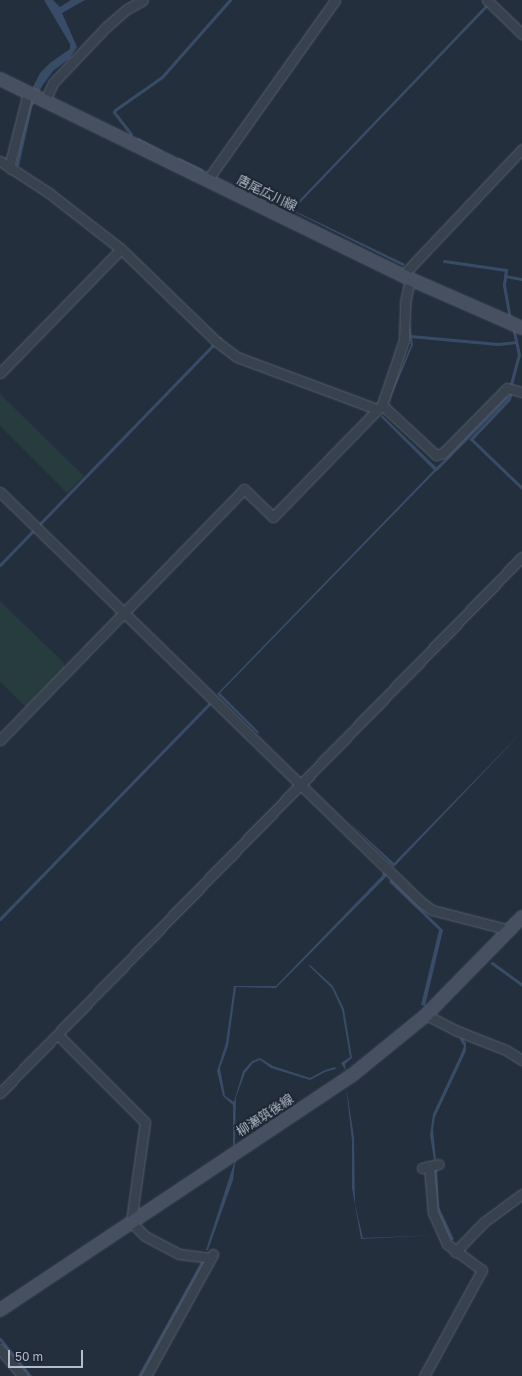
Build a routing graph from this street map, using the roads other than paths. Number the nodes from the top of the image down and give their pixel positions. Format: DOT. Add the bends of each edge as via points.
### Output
graph roads {
  1 [pos="143,0"];
  2 [pos="335,0"];
  3 [pos="487,0"];
  4 [pos="522,34"];
  5 [pos="0,80"];
  6 [pos="35,96"];
  7 [pos="522,149"];
  8 [pos="0,161"];
  9 [pos="11,169"];
  10 [pos="208,179"];
  11 [pos="120,249"];
  12 [pos="406,277"];
  13 [pos="522,328"];
  14 [pos="0,373"];
  15 [pos="522,392"];
  16 [pos="380,407"];
  17 [pos="0,492"];
  18 [pos="522,558"];
  19 [pos="123,612"];
  20 [pos="0,740"];
  21 [pos="301,785"];
  22 [pos="522,917"];
  23 [pos="510,930"];
  24 [pos="426,1015"];
  25 [pos="58,1035"];
  26 [pos="522,1060"];
  27 [pos="0,1093"];
  28 [pos="439,1164"];
  29 [pos="522,1194"];
  30 [pos="131,1222"];
  31 [pos="455,1252"];
  32 [pos="0,1310"];
  33 [pos="0,1349"];
  34 [pos="22,1376"];
  35 [pos="146,1376"];
  36 [pos="424,1376"];
  1 -- 6 [label="street" via="127,9 53,83"];
  2 -- 10 [label="street"];
  3 -- 4 [label="street"];
  5 -- 6 [label="main road, 唐尾広川線"];
  6 -- 9 [label="street" via="10,163"];
  6 -- 10 [label="main road, 唐尾広川線"];
  7 -- 12 [label="street"];
  8 -- 9 [label="street"];
  9 -- 11 [label="street" via="49,193"];
  10 -- 12 [label="main road, 唐尾広川線"];
  11 -- 14 [label="street"];
  11 -- 16 [label="street" via="217,342 237,357"];
  12 -- 13 [label="main road, 唐尾広川線"];
  12 -- 16 [label="street" via="404,340"];
  15 -- 16 [label="street" via="507,388 443,453 436,455"];
  16 -- 19 [label="street" via="273,517 244,489"];
  17 -- 19 [label="street"];
  18 -- 21 [label="street"];
  19 -- 20 [label="street"];
  19 -- 21 [label="street"];
  21 -- 23 [label="street" via="432,910"];
  21 -- 25 [label="street"];
  22 -- 23 [label="main road, 柳瀬筑後線"];
  23 -- 24 [label="main road, 柳瀬筑後線"];
  24 -- 26 [label="street" via="455,1030 506,1050"];
  24 -- 30 [label="main road, 柳瀬筑後線" via="351,1076"];
  25 -- 27 [label="street"];
  25 -- 30 [label="street" via="146,1122"];
  28 -- 31 [label="street" via="425,1167 433,1213 447,1244"];
  29 -- 31 [label="street" via="484,1222"];
  30 -- 32 [label="main road, 柳瀬筑後線"];
  30 -- 35 [label="street" via="145,1236 179,1254 212,1255"];
  31 -- 36 [label="street" via="482,1270"];
  33 -- 34 [label="street"];
}
